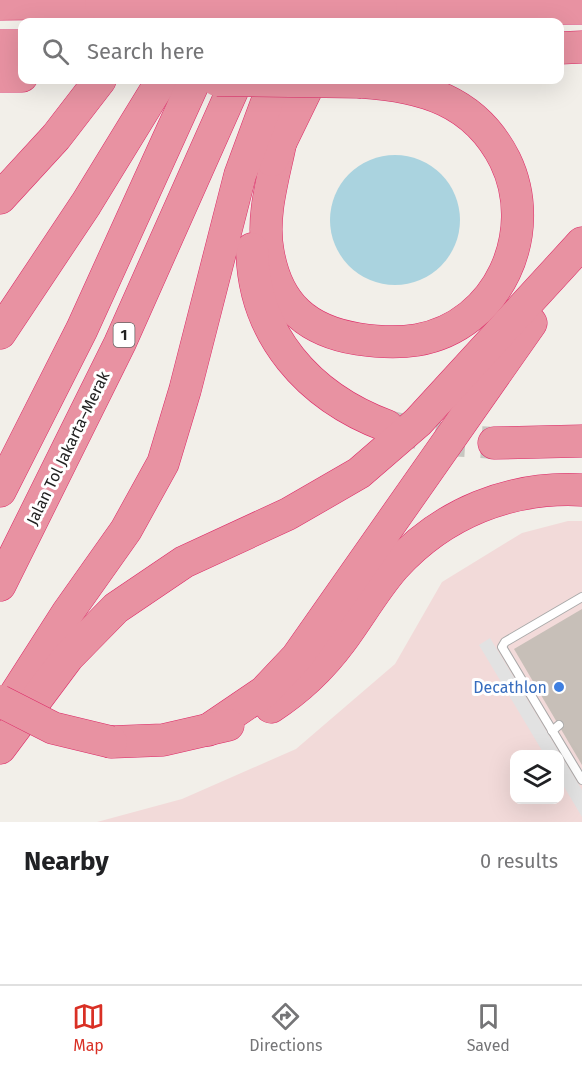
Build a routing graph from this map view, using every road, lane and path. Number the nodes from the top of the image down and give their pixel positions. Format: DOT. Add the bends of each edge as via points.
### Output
graph roads {
  1 [pos="147,0"];
  2 [pos="198,0"];
  3 [pos="231,0"];
  4 [pos="273,0"];
  5 [pos="309,0"];
  6 [pos="0,4"];
  7 [pos="380,5"];
  8 [pos="582,8"];
  9 [pos="138,18"];
  10 [pos="191,18"];
  11 [pos="223,18"];
  12 [pos="264,18"];
  13 [pos="301,18"];
  14 [pos="351,18"];
  15 [pos="0,45"];
  16 [pos="18,46"];
  17 [pos="564,48"];
  18 [pos="582,48"];
  19 [pos="0,76"];
  20 [pos="18,76"];
  21 [pos="97,84"];
  22 [pos="160,84"];
  23 [pos="193,84"];
  24 [pos="235,84"];
  25 [pos="274,84"];
  26 [pos="309,84"];
  27 [pos="378,84"];
  28 [pos="281,140"];
  29 [pos="0,198"];
  30 [pos="582,243"];
  31 [pos="582,253"];
  32 [pos="0,333"];
  33 [pos="387,426"];
  34 [pos="582,441"];
  35 [pos="494,443"];
  36 [pos="582,490"];
  37 [pos="0,491"];
  38 [pos="0,585"];
  39 [pos="582,597"];
  40 [pos="0,701"];
  41 [pos="0,718"];
  42 [pos="208,730"];
  43 [pos="0,748"];
  44 [pos="582,780"];
  1 -- 9 [label="highway"];
  2 -- 10 [label="highway"];
  3 -- 11 [label="highway"];
  4 -- 12 [label="highway"];
  5 -- 13 [label="highway"];
  6 -- 7 [label="highway, bridge"];
  7 -- 8 [label="highway"];
  7 -- 14 [label="highway"];
  15 -- 16 [label="highway"];
  17 -- 18 [label="highway"];
  19 -- 20 [label="highway"];
  21 -- 29 [label="highway" via="56,137"];
  22 -- 32 [label="highway"];
  23 -- 37 [label="highway" via="82,329"];
  24 -- 38 [label="highway, Jalan Tol Jakarta–Merak / 1" via="120,343"];
  25 -- 41 [label="highway" via="240,175 163,463 126,531"];
  26 -- 28 [label="highway"];
  27 -- 28 [label="highway, bridge" via="412,88 452,103 487,132 511,173 518,208 514,251 498,287 465,321 432,336 387,342 334,335 297,314 278,286 267,252 267,214"];
  28 -- 33 [label="highway" via="264,180 253,231 255,282 267,322 284,353 302,374 360,415"];
  30 -- 43 [label="highway" via="418,422 359,473 312,502 184,562 109,614 68,657"];
  31 -- 42 [label="highway" via="297,657 264,692"];
  34 -- 35 [label="highway"];
  36 -- 42 [label="highway" via="545,489 509,495 447,524 394,567 335,648 296,690 264,711"];
  39 -- 44 [label="lane" via="502,647 555,728"];
  40 -- 42 [label="highway, bridge" via="53,728 111,742 163,740"];
}
